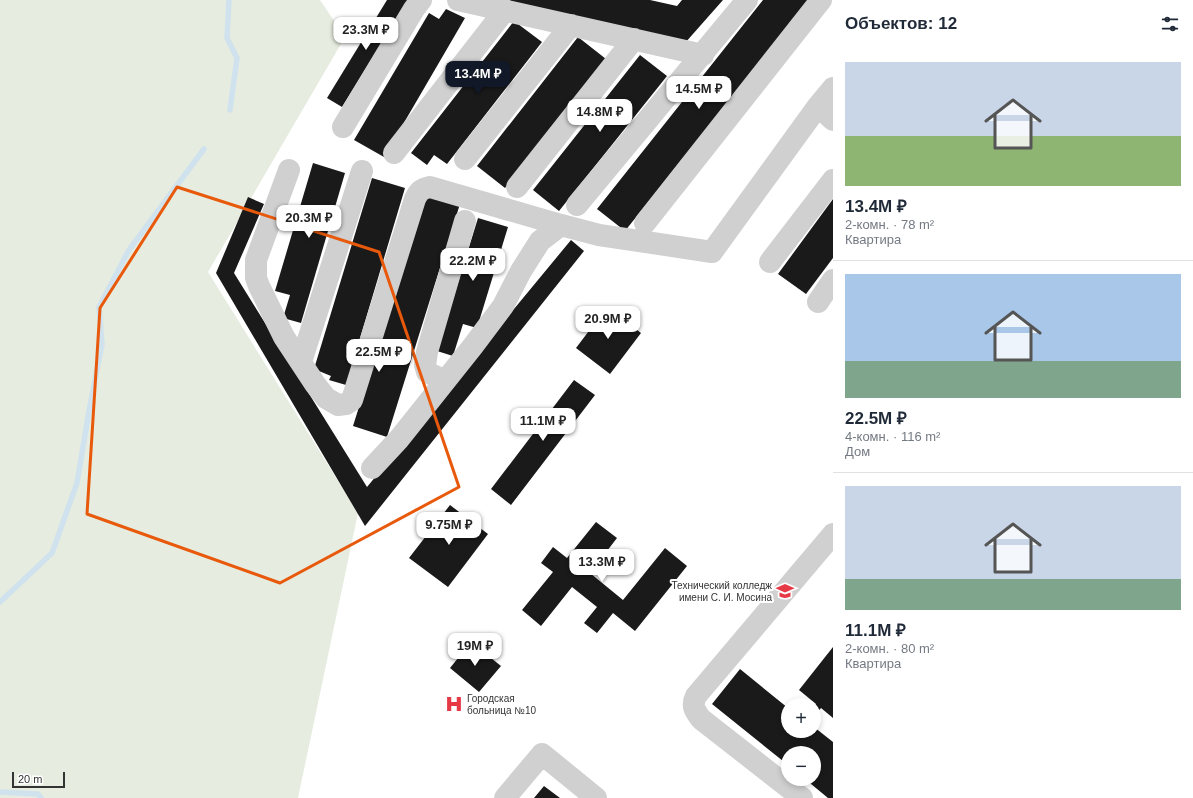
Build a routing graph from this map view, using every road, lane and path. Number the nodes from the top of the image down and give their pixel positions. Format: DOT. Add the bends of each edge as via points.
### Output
graph roads {
  1 [pos="421,0"];
  2 [pos="458,0"];
  3 [pos="747,0"];
  4 [pos="821,0"];
  5 [pos="505,10"];
  6 [pos="571,25"];
  7 [pos="634,39"];
  8 [pos="703,55"];
  9 [pos="833,88"];
  10 [pos="825,113"];
  11 [pos="343,128"];
  12 [pos="394,153"];
  13 [pos="465,159"];
  14 [pos="289,170"];
  15 [pos="362,171"];
  16 [pos="833,180"];
  17 [pos="516,188"];
  18 [pos="577,205"];
  19 [pos="465,220"];
  20 [pos="645,223"];
  21 [pos="561,225"];
  22 [pos="770,262"];
  23 [pos="833,280"];
  24 [pos="818,302"];
  25 [pos="301,362"];
  26 [pos="445,381"];
  27 [pos="372,468"];
  28 [pos="833,534"];
  29 [pos="506,798"];
  30 [pos="596,798"];
  31 [pos="802,798"];
  1 -- 11 [label="lane"];
  2 -- 5 [label="lane"];
  3 -- 8 [label="lane"];
  4 -- 20 [label="lane"];
  5 -- 6 [label="lane"];
  5 -- 12 [label="lane"];
  6 -- 7 [label="lane"];
  6 -- 13 [label="lane"];
  7 -- 8 [label="lane"];
  7 -- 17 [label="lane"];
  8 -- 18 [label="lane"];
  9 -- 10 [label="lane"];
  10 -- 21 [label="lane" via="712,252 599,235"];
  14 -- 25 [label="lane" via="256,260 255,270 262,292 284,337"];
  15 -- 25 [label="lane"];
  16 -- 22 [label="lane"];
  19 -- 26 [label="lane" via="425,365 427,372"];
  21 -- 25 [label="lane" via="430,187 425,188 415,199 352,400 338,405 326,398"];
  21 -- 26 [label="lane" via="540,241 520,271 503,306"];
  23 -- 24 [label="lane"];
  26 -- 27 [label="lane" via="399,439"];
  28 -- 31 [label="lane" via="696,696 694,702 695,711 702,718"];
  29 -- 30 [label="lane" via="542,754"];
}
